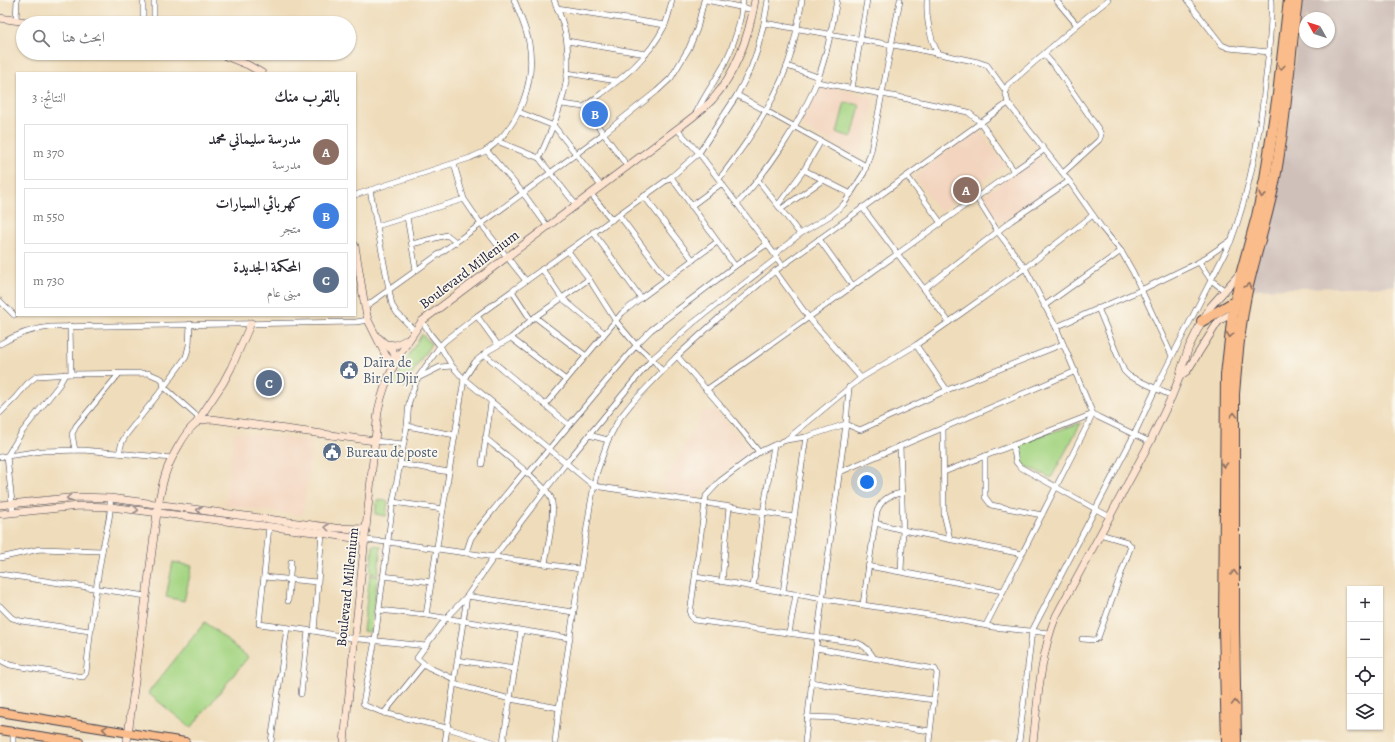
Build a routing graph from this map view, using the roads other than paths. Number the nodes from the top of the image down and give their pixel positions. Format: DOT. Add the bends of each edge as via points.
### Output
graph roads {
  1 [pos="17,0"];
  2 [pos="144,0"];
  3 [pos="154,0"];
  4 [pos="514,0"];
  5 [pos="554,0"];
  6 [pos="672,0"];
  7 [pos="705,0"];
  8 [pos="743,0"];
  9 [pos="755,0"];
  10 [pos="768,0"];
  11 [pos="802,0"];
  12 [pos="837,0"];
  13 [pos="867,0"];
  14 [pos="900,0"];
  15 [pos="927,0"];
  16 [pos="1056,0"];
  17 [pos="1108,0"];
  18 [pos="1187,0"];
  19 [pos="1270,0"];
  20 [pos="1284,0"];
  21 [pos="1295,0"];
  22 [pos="742,7"];
  23 [pos="557,8"];
  24 [pos="754,10"];
  25 [pos="16,16"];
  26 [pos="143,16"];
  27 [pos="154,16"];
  28 [pos="0,18"];
  29 [pos="16,20"];
  30 [pos="764,23"];
  31 [pos="665,25"];
  32 [pos="1077,25"];
  33 [pos="796,29"];
  34 [pos="831,35"];
  35 [pos="860,40"];
  36 [pos="567,41"];
  37 [pos="891,45"];
  38 [pos="1284,46"];
  39 [pos="1269,52"];
  40 [pos="646,54"];
  41 [pos="938,54"];
  42 [pos="1044,54"];
  43 [pos="236,60"];
  44 [pos="787,66"];
  45 [pos="260,72"];
  46 [pos="567,73"];
  47 [pos="818,80"];
  48 [pos="617,81"];
  49 [pos="852,88"];
  50 [pos="1006,90"];
  51 [pos="882,94"];
  52 [pos="737,95"];
  53 [pos="1008,103"];
  54 [pos="562,104"];
  55 [pos="584,107"];
  56 [pos="766,111"];
  57 [pos="519,112"];
  58 [pos="695,116"];
  59 [pos="980,122"];
  60 [pos="554,126"];
  61 [pos="794,126"];
  62 [pos="677,129"];
  63 [pos="603,134"];
  64 [pos="821,141"];
  65 [pos="497,142"];
  66 [pos="486,150"];
  67 [pos="1044,150"];
  68 [pos="576,153"];
  69 [pos="699,154"];
  70 [pos="539,158"];
  71 [pos="454,164"];
  72 [pos="866,166"];
  73 [pos="628,167"];
  74 [pos="804,170"];
  75 [pos="1014,170"];
  76 [pos="550,173"];
  77 [pos="1062,173"];
  78 [pos="907,176"];
  79 [pos="671,177"];
  80 [pos="758,180"];
  81 [pos="823,180"];
  82 [pos="720,181"];
  83 [pos="1069,181"];
  84 [pos="601,186"];
  85 [pos="370,190"];
  86 [pos="523,193"];
  87 [pos="591,194"];
  88 [pos="851,194"];
  89 [pos="356,195"];
  90 [pos="644,196"];
  91 [pos="976,197"];
  92 [pos="464,199"];
  93 [pos="738,204"];
  94 [pos="576,205"];
  95 [pos="691,206"];
  96 [pos="780,207"];
  97 [pos="862,207"];
  98 [pos="619,215"];
  99 [pos="1093,215"];
  100 [pos="407,217"];
  101 [pos="612,220"];
  102 [pos="941,223"];
  103 [pos="481,224"];
  104 [pos="377,226"];
  105 [pos="548,227"];
  106 [pos="593,232"];
  107 [pos="998,232"];
  108 [pos="800,234"];
  109 [pos="818,239"];
  110 [pos="1231,241"];
  111 [pos="456,242"];
  112 [pos="717,242"];
  113 [pos="412,244"];
  114 [pos="767,244"];
  115 [pos="568,250"];
  116 [pos="1121,251"];
  117 [pos="356,252"];
  118 [pos="897,254"];
  119 [pos="507,256"];
  120 [pos="776,256"];
  121 [pos="693,260"];
  122 [pos="1198,262"];
  123 [pos="782,265"];
  124 [pos="734,266"];
  125 [pos="1025,268"];
  126 [pos="542,269"];
  127 [pos="416,270"];
  128 [pos="775,271"];
  129 [pos="1242,271"];
  130 [pos="589,279"];
  131 [pos="667,279"];
  132 [pos="1211,280"];
  133 [pos="526,281"];
  134 [pos="853,286"];
  135 [pos="924,289"];
  136 [pos="1141,290"];
  137 [pos="1224,290"];
  138 [pos="389,291"];
  139 [pos="512,291"];
  140 [pos="562,298"];
  141 [pos="641,298"];
  142 [pos="0,301"];
  143 [pos="1236,301"];
  144 [pos="1044,306"];
  145 [pos="365,307"];
  146 [pos="1098,308"];
  147 [pos="1233,313"];
  148 [pos="14,316"];
  149 [pos="477,316"];
  150 [pos="809,318"];
  151 [pos="533,319"];
  152 [pos="368,320"];
  153 [pos="615,320"];
  154 [pos="422,321"];
  155 [pos="1202,321"];
  156 [pos="949,322"];
  157 [pos="250,323"];
  158 [pos="190,324"];
  159 [pos="70,326"];
  160 [pos="1056,327"];
  161 [pos="415,331"];
  162 [pos="604,333"];
  163 [pos="410,338"];
  164 [pos="511,338"];
  165 [pos="0,344"];
  166 [pos="1063,344"];
  167 [pos="498,345"];
  168 [pos="636,345"];
  169 [pos="916,345"];
  170 [pos="383,346"];
  171 [pos="440,346"];
  172 [pos="484,354"];
  173 [pos="586,356"];
  174 [pos="677,356"];
  175 [pos="1172,356"];
  176 [pos="652,359"];
  177 [pos="395,361"];
  178 [pos="452,366"];
  179 [pos="662,371"];
  180 [pos="390,372"];
  181 [pos="1076,372"];
  182 [pos="65,374"];
  183 [pos="71,374"];
  184 [pos="119,374"];
  185 [pos="1180,376"];
  186 [pos="417,378"];
  187 [pos="861,378"];
  188 [pos="464,379"];
  189 [pos="566,380"];
  190 [pos="164,387"];
  191 [pos="849,387"];
  192 [pos="1156,388"];
  193 [pos="706,390"];
  194 [pos="947,390"];
  195 [pos="1172,396"];
  196 [pos="491,403"];
  197 [pos="546,405"];
  198 [pos="0,413"];
  199 [pos="1093,414"];
  200 [pos="197,421"];
  201 [pos="846,424"];
  202 [pos="569,425"];
  203 [pos="407,426"];
  204 [pos="943,428"];
  205 [pos="455,435"];
  206 [pos="589,435"];
  207 [pos="1134,435"];
  208 [pos="806,437"];
  209 [pos="485,438"];
  210 [pos="608,440"];
  211 [pos="786,440"];
  212 [pos="375,441"];
  213 [pos="1150,442"];
  214 [pos="403,444"];
  215 [pos="774,445"];
  216 [pos="1013,445"];
  217 [pos="900,446"];
  218 [pos="549,449"];
  219 [pos="75,450"];
  220 [pos="759,452"];
  221 [pos="119,454"];
  222 [pos="7,456"];
  223 [pos="985,456"];
  224 [pos="0,457"];
  225 [pos="172,458"];
  226 [pos="566,463"];
  227 [pos="400,464"];
  228 [pos="482,464"];
  229 [pos="448,472"];
  230 [pos="840,472"];
  231 [pos="944,472"];
  232 [pos="527,473"];
  233 [pos="594,486"];
  234 [pos="1056,487"];
  235 [pos="546,490"];
  236 [pos="902,493"];
  237 [pos="110,498"];
  238 [pos="393,502"];
  239 [pos="706,503"];
  240 [pos="13,504"];
  241 [pos="0,505"];
  242 [pos="111,507"];
  243 [pos="729,507"];
  244 [pos="442,508"];
  245 [pos="158,509"];
  246 [pos="1096,510"];
  247 [pos="13,512"];
  248 [pos="763,512"];
  249 [pos="0,514"];
  250 [pos="1042,515"];
  251 [pos="794,517"];
  252 [pos="1110,517"];
  253 [pos="875,523"];
  254 [pos="269,527"];
  255 [pos="366,529"];
  256 [pos="903,530"];
  257 [pos="322,533"];
  258 [pos="1100,534"];
  259 [pos="950,539"];
  260 [pos="365,540"];
  261 [pos="388,542"];
  262 [pos="436,549"];
  263 [pos="102,551"];
  264 [pos="466,553"];
  265 [pos="1022,554"];
  266 [pos="494,557"];
  267 [pos="0,558"];
  268 [pos="291,562"];
  269 [pos="545,564"];
  270 [pos="868,566"];
  271 [pos="580,569"];
  272 [pos="901,571"];
  273 [pos="0,574"];
  274 [pos="383,576"];
  275 [pos="264,577"];
  276 [pos="696,577"];
  277 [pos="290,579"];
  278 [pos="317,582"];
  279 [pos="431,582"];
  280 [pos="722,582"];
  281 [pos="753,587"];
  282 [pos="96,589"];
  283 [pos="1003,591"];
  284 [pos="783,592"];
  285 [pos="796,594"];
  286 [pos="146,596"];
  287 [pos="468,596"];
  288 [pos="823,599"];
  289 [pos="288,601"];
  290 [pos="863,604"];
  291 [pos="0,606"];
  292 [pos="379,610"];
  293 [pos="573,612"];
  294 [pos="426,615"];
  295 [pos="446,618"];
  296 [pos="463,621"];
  297 [pos="986,625"];
  298 [pos="287,628"];
  299 [pos="90,631"];
  300 [pos="311,631"];
  301 [pos="521,631"];
  302 [pos="1032,631"];
  303 [pos="789,633"];
  304 [pos="1049,633"];
  305 [pos="818,637"];
  306 [pos="355,638"];
  307 [pos="570,638"];
  308 [pos="1082,639"];
  309 [pos="375,640"];
  310 [pos="426,646"];
  311 [pos="816,648"];
  312 [pos="874,658"];
  313 [pos="0,660"];
  314 [pos="457,660"];
  315 [pos="424,664"];
  316 [pos="515,668"];
  317 [pos="454,681"];
  318 [pos="811,682"];
  319 [pos="302,694"];
  320 [pos="510,699"];
  321 [pos="934,700"];
  322 [pos="559,708"];
  323 [pos="0,712"];
  324 [pos="384,713"];
  325 [pos="807,717"];
  326 [pos="447,728"];
  327 [pos="0,730"];
  328 [pos="930,731"];
  329 [pos="13,732"];
  330 [pos="129,732"];
  331 [pos="13,742"];
  332 [pos="74,742"];
  333 [pos="127,742"];
  334 [pos="185,742"];
  335 [pos="271,742"];
  336 [pos="344,742"];
  337 [pos="445,742"];
  338 [pos="493,742"];
  339 [pos="503,742"];
  340 [pos="555,742"];
  341 [pos="805,742"];
  342 [pos="929,742"];
  343 [pos="1019,742"];
  344 [pos="1033,742"];
  345 [pos="1227,742"];
  346 [pos="1236,742"];
  1 -- 25 [label="street"];
  2 -- 26 [label="street"];
  3 -- 27 [label="street"];
  4 -- 57 [label="street" via="530,44 528,84"];
  5 -- 23 [label="street"];
  6 -- 31 [label="street"];
  7 -- 22 [label="street"];
  7 -- 63 [label="street" via="689,48 671,78"];
  8 -- 22 [label="street"];
  9 -- 24 [label="main road, Boulevard Millenium"];
  10 -- 30 [label="street"];
  11 -- 33 [label="street"];
  12 -- 34 [label="street"];
  13 -- 35 [label="street"];
  14 -- 37 [label="street"];
  15 -- 41 [label="street" via="929,33"];
  16 -- 32 [label="street"];
  17 -- 32 [label="street"];
  18 -- 39 [label="street" via="1222,45"];
  19 -- 39 [label="street"];
  20 -- 38 [label="highway"];
  21 -- 38 [label="highway"];
  346 -- 21 [label="highway, one-way" via="1236,360 1245,300 1279,155 1288,92"];
  22 -- 24 [label="street"];
  22 -- 58 [label="street" via="732,47"];
  23 -- 31 [label="street"];
  23 -- 36 [label="street"];
  24 -- 58 [label="main road, Boulevard Millenium" via="742,51 734,68 712,99"];
  28 -- 29 [label="main road"];
  30 -- 33 [label="street"];
  30 -- 52 [label="street" via="750,68"];
  31 -- 40 [label="street"];
  32 -- 42 [label="street"];
  33 -- 34 [label="street"];
  33 -- 44 [label="street"];
  34 -- 35 [label="street"];
  34 -- 47 [label="street"];
  35 -- 37 [label="street"];
  35 -- 49 [label="street"];
  36 -- 40 [label="street"];
  36 -- 46 [label="street"];
  37 -- 41 [label="street"];
  37 -- 51 [label="street"];
  38 -- 129 [label="highway, one-way" via="1265,179 1258,216"];
  39 -- 110 [label="street" via="1262,115 1251,177"];
  40 -- 48 [label="street"];
  41 -- 50 [label="street" via="987,65"];
  42 -- 50 [label="street" via="1008,85"];
  42 -- 77 [label="street" via="1101,135 1099,140"];
  43 -- 45 [label="main road"];
  44 -- 47 [label="street"];
  44 -- 56 [label="street"];
  46 -- 48 [label="street"];
  46 -- 54 [label="street"];
  47 -- 49 [label="street"];
  47 -- 61 [label="street"];
  48 -- 55 [label="street"];
  49 -- 51 [label="street"];
  50 -- 53 [label="street"];
  51 -- 59 [label="street" via="965,110"];
  51 -- 72 [label="street"];
  52 -- 56 [label="street"];
  52 -- 69 [label="street"];
  53 -- 59 [label="street"];
  53 -- 67 [label="street"];
  54 -- 55 [label="street"];
  54 -- 60 [label="street"];
  55 -- 63 [label="street"];
  56 -- 61 [label="street"];
  56 -- 82 [label="street"];
  57 -- 60 [label="street"];
  57 -- 65 [label="street"];
  58 -- 62 [label="main road, Boulevard Millenium"];
  59 -- 75 [label="street"];
  59 -- 78 [label="street"];
  60 -- 68 [label="street"];
  60 -- 70 [label="street"];
  61 -- 64 [label="street"];
  61 -- 80 [label="street"];
  62 -- 69 [label="street"];
  62 -- 73 [label="main road, Boulevard Millenium"];
  63 -- 68 [label="street"];
  63 -- 73 [label="street"];
  64 -- 72 [label="street"];
  64 -- 74 [label="street"];
  65 -- 66 [label="street"];
  65 -- 70 [label="street"];
  66 -- 71 [label="street"];
  66 -- 86 [label="street"];
  67 -- 75 [label="street"];
  67 -- 77 [label="street"];
  68 -- 76 [label="street"];
  68 -- 84 [label="street"];
  69 -- 79 [label="street"];
  69 -- 82 [label="street"];
  70 -- 76 [label="street"];
  71 -- 85 [label="street"];
  71 -- 92 [label="street"];
  72 -- 88 [label="street"];
  73 -- 84 [label="main road, Boulevard Millenium"];
  74 -- 81 [label="street"];
  74 -- 96 [label="street"];
  75 -- 91 [label="street"];
  76 -- 86 [label="street"];
  76 -- 94 [label="street"];
  77 -- 83 [label="street"];
  78 -- 97 [label="street"];
  78 -- 102 [label="street"];
  79 -- 90 [label="street"];
  79 -- 95 [label="street"];
  80 -- 93 [label="street"];
  80 -- 96 [label="street"];
  81 -- 88 [label="street"];
  81 -- 96 [label="street"];
  82 -- 93 [label="street"];
  82 -- 95 [label="street"];
  83 -- 99 [label="street"];
  83 -- 107 [label="street"];
  84 -- 87 [label="main road, Boulevard Millenium"];
  85 -- 89 [label="street"];
  85 -- 104 [label="street"];
  86 -- 103 [label="street"];
  86 -- 105 [label="street"];
  87 -- 94 [label="main road, Boulevard Millenium"];
  87 -- 101 [label="street"];
  88 -- 108 [label="street" via="831,215"];
  90 -- 98 [label="street"];
  90 -- 121 [label="street"];
  91 -- 102 [label="street"];
  91 -- 107 [label="street"];
  92 -- 100 [label="street"];
  92 -- 103 [label="street"];
  93 -- 114 [label="street"];
  94 -- 105 [label="main road, Boulevard Millenium"];
  95 -- 112 [label="street"];
  96 -- 108 [label="street"];
  97 -- 109 [label="street"];
  97 -- 118 [label="street"];
  98 -- 101 [label="street"];
  98 -- 131 [label="street"];
  99 -- 116 [label="street"];
  99 -- 125 [label="street"];
  100 -- 104 [label="street"];
  100 -- 113 [label="street"];
  101 -- 106 [label="street"];
  102 -- 118 [label="street"];
  103 -- 111 [label="street"];
  103 -- 119 [label="street"];
  104 -- 138 [label="street"];
  105 -- 119 [label="main road, Boulevard Millenium"];
  106 -- 115 [label="street"];
  106 -- 141 [label="street"];
  107 -- 125 [label="street"];
  107 -- 135 [label="street"];
  108 -- 120 [label="street"];
  109 -- 123 [label="street"];
  109 -- 134 [label="street"];
  110 -- 122 [label="street"];
  110 -- 132 [label="street"];
  111 -- 113 [label="street" via="447,235"];
  111 -- 127 [label="street"];
  112 -- 121 [label="street"];
  112 -- 124 [label="street"];
  113 -- 127 [label="street"];
  114 -- 120 [label="street"];
  114 -- 124 [label="street"];
  115 -- 126 [label="street"];
  115 -- 130 [label="street"];
  116 -- 136 [label="street"];
  116 -- 144 [label="street"];
  117 -- 145 [label="main road"];
  118 -- 134 [label="street"];
  118 -- 135 [label="street"];
  119 -- 133 [label="street"];
  119 -- 154 [label="main road, Boulevard Millenium"];
  120 -- 123 [label="street"];
  120 -- 176 [label="street"];
  121 -- 131 [label="street"];
  122 -- 132 [label="street"];
  122 -- 136 [label="street"];
  123 -- 128 [label="street"];
  124 -- 168 [label="street" via="651,330"];
  125 -- 144 [label="street"];
  125 -- 156 [label="street"];
  126 -- 133 [label="street"];
  126 -- 140 [label="street"];
  127 -- 138 [label="street"];
  128 -- 150 [label="street"];
  128 -- 174 [label="street"];
  129 -- 137 [label="main road"];
  129 -- 143 [label="highway"];
  130 -- 140 [label="street"];
  130 -- 153 [label="street"];
  131 -- 141 [label="street"];
  132 -- 137 [label="street"];
  132 -- 175 [label="street"];
  133 -- 139 [label="street"];
  134 -- 150 [label="street"];
  135 -- 156 [label="street"];
  136 -- 146 [label="street"];
  136 -- 175 [label="street"];
  137 -- 155 [label="main road"];
  138 -- 145 [label="street"];
  138 -- 161 [label="street" via="397,313"];
  139 -- 149 [label="street"];
  139 -- 151 [label="street"];
  140 -- 151 [label="street"];
  140 -- 162 [label="street"];
  141 -- 153 [label="street"];
  142 -- 148 [label="street"];
  143 -- 147 [label="highway"];
  143 -- 155 [label="highway"];
  144 -- 160 [label="street"];
  145 -- 152 [label="main road"];
  146 -- 160 [label="street"];
  146 -- 192 [label="street" via="1124,371 1129,376"];
  147 -- 185 [label="main road" via="1218,322 1187,371"];
  147 -- 345 [label="highway, one-way" via="1225,393 1224,628"];
  149 -- 167 [label="street"];
  149 -- 171 [label="street"];
  150 -- 187 [label="street"];
  150 -- 193 [label="street"];
  151 -- 164 [label="street"];
  151 -- 173 [label="street"];
  152 -- 157 [label="street"];
  152 -- 170 [label="main road"];
  153 -- 162 [label="street"];
  153 -- 168 [label="street"];
  154 -- 161 [label="main road, Boulevard Millenium"];
  154 -- 171 [label="street"];
  155 -- 185 [label="main road" via="1189,347"];
  156 -- 169 [label="street"];
  157 -- 158 [label="street"];
  157 -- 200 [label="main road" via="228,373"];
  158 -- 159 [label="street"];
  158 -- 190 [label="street" via="186,357"];
  159 -- 165 [label="street" via="37,329"];
  159 -- 183 [label="street"];
  160 -- 166 [label="street"];
  161 -- 163 [label="main road, Boulevard Millenium"];
  162 -- 173 [label="street"];
  163 -- 170 [label="main road" via="396,345"];
  163 -- 177 [label="main road, Boulevard Millenium"];
  164 -- 167 [label="street"];
  164 -- 189 [label="street"];
  166 -- 181 [label="street"];
  166 -- 194 [label="street"];
  167 -- 172 [label="street"];
  168 -- 176 [label="street"];
  168 -- 202 [label="street"];
  169 -- 187 [label="street"];
  169 -- 194 [label="street"];
  170 -- 177 [label="main road" via="387,358"];
  170 -- 180 [label="main road"];
  171 -- 178 [label="street"];
  171 -- 186 [label="street"];
  172 -- 188 [label="street" via="475,362"];
  172 -- 197 [label="street"];
  173 -- 189 [label="street"];
  174 -- 179 [label="street"];
  174 -- 193 [label="street"];
  175 -- 192 [label="street"];
  176 -- 179 [label="street"];
  176 -- 206 [label="street"];
  177 -- 180 [label="main road, Boulevard Millenium"];
  178 -- 186 [label="street" via="436,368"];
  178 -- 188 [label="street"];
  179 -- 210 [label="street" via="619,419"];
  180 -- 212 [label="main road, Boulevard Millenium" via="379,405"];
  181 -- 199 [label="street"];
  181 -- 204 [label="street"];
  182 -- 183 [label="street"];
  182 -- 198 [label="street" via="34,378"];
  182 -- 222 [label="street"];
  183 -- 184 [label="street"];
  184 -- 190 [label="street" via="151,374 162,379"];
  184 -- 219 [label="street" via="76,426 72,434"];
  185 -- 195 [label="main road"];
  186 -- 203 [label="street" via="409,402"];
  187 -- 191 [label="street"];
  188 -- 196 [label="street"];
  188 -- 205 [label="street"];
  189 -- 197 [label="street"];
  190 -- 200 [label="street"];
  190 -- 221 [label="street" via="126,435"];
  191 -- 201 [label="street"];
  191 -- 211 [label="street"];
  192 -- 195 [label="street"];
  192 -- 207 [label="street"];
  193 -- 220 [label="street"];
  194 -- 201 [label="street" via="860,430"];
  195 -- 213 [label="main road"];
  196 -- 209 [label="street"];
  196 -- 218 [label="street"];
  197 -- 202 [label="street"];
  199 -- 207 [label="street"];
  199 -- 216 [label="street"];
  199 -- 234 [label="street"];
  200 -- 212 [label="main road" via="212,419"];
  200 -- 225 [label="main road"];
  201 -- 208 [label="street"];
  201 -- 230 [label="street"];
  202 -- 218 [label="street"];
  203 -- 205 [label="street"];
  203 -- 214 [label="street"];
  204 -- 217 [label="street"];
  204 -- 231 [label="street"];
  205 -- 229 [label="street"];
  206 -- 210 [label="street"];
  206 -- 226 [label="street"];
  207 -- 213 [label="street"];
  207 -- 246 [label="street"];
  208 -- 211 [label="street"];
  208 -- 251 [label="street"];
  209 -- 228 [label="street"];
  209 -- 232 [label="street"];
  210 -- 233 [label="street"];
  211 -- 215 [label="street"];
  212 -- 214 [label="street"];
  212 -- 255 [label="main road, Boulevard Millenium"];
  213 -- 252 [label="main road"];
  214 -- 227 [label="street"];
  215 -- 220 [label="street"];
  215 -- 248 [label="street"];
  216 -- 223 [label="street"];
  216 -- 234 [label="street" via="1016,462 1020,467"];
  217 -- 230 [label="street"];
  217 -- 236 [label="street"];
  218 -- 226 [label="street"];
  218 -- 232 [label="street"];
  219 -- 221 [label="street"];
  219 -- 222 [label="street"];
  220 -- 239 [label="street" via="720,481 706,496"];
  221 -- 225 [label="street"];
  222 -- 224 [label="street"];
  222 -- 240 [label="street"];
  223 -- 231 [label="street"];
  223 -- 250 [label="street" via="987,502"];
  225 -- 245 [label="main road" via="165,474"];
  226 -- 233 [label="street"];
  226 -- 235 [label="street"];
  227 -- 229 [label="street"];
  227 -- 238 [label="street"];
  229 -- 244 [label="street"];
  230 -- 288 [label="street"];
  231 -- 259 [label="street" via="944,514"];
  232 -- 235 [label="street"];
  232 -- 264 [label="street" via="476,531"];
  233 -- 239 [label="street"];
  233 -- 271 [label="street"];
  234 -- 246 [label="street"];
  234 -- 250 [label="street"];
  235 -- 266 [label="street"];
  235 -- 269 [label="street" via="551,496 552,514"];
  236 -- 253 [label="street" via="885,498 877,511"];
  236 -- 256 [label="street"];
  237 -- 240 [label="main road, one-way" via="78,497"];
  237 -- 242 [label="street"];
  237 -- 245 [label="main road"];
  238 -- 244 [label="street"];
  238 -- 261 [label="street"];
  239 -- 243 [label="street"];
  239 -- 276 [label="street"];
  240 -- 241 [label="main road"];
  240 -- 247 [label="street"];
  242 -- 245 [label="main road, one-way"];
  242 -- 247 [label="main road" via="79,506"];
  242 -- 263 [label="street"];
  243 -- 248 [label="street"];
  243 -- 280 [label="street"];
  244 -- 262 [label="street"];
  245 -- 254 [label="main road"];
  255 -- 245 [label="main road, one-way"];
  245 -- 286 [label="main road"];
  246 -- 252 [label="street"];
  246 -- 302 [label="street"];
  247 -- 249 [label="main road"];
  248 -- 251 [label="street"];
  248 -- 281 [label="street"];
  250 -- 265 [label="street"];
  251 -- 284 [label="street"];
  252 -- 258 [label="main road"];
  253 -- 256 [label="street"];
  253 -- 270 [label="street"];
  254 -- 257 [label="main road"];
  254 -- 275 [label="street"];
  255 -- 260 [label="main road, Boulevard Millenium"];
  256 -- 259 [label="street"];
  256 -- 272 [label="street"];
  257 -- 260 [label="main road"];
  257 -- 278 [label="street"];
  258 -- 304 [label="main road"];
  258 -- 308 [label="street" via="1127,542 1131,546 1098,638"];
  259 -- 265 [label="street"];
  260 -- 261 [label="street"];
  260 -- 306 [label="main road, Boulevard Millenium"];
  261 -- 262 [label="street"];
  261 -- 274 [label="street"];
  262 -- 264 [label="street"];
  262 -- 279 [label="street"];
  263 -- 267 [label="street" via="40,549"];
  263 -- 282 [label="street"];
  264 -- 266 [label="street"];
  265 -- 283 [label="street"];
  266 -- 269 [label="street"];
  266 -- 287 [label="street"];
  268 -- 277 [label="street"];
  269 -- 271 [label="street"];
  270 -- 272 [label="street"];
  270 -- 290 [label="street"];
  271 -- 293 [label="street"];
  272 -- 283 [label="street"];
  273 -- 282 [label="street"];
  274 -- 279 [label="street"];
  274 -- 292 [label="street"];
  275 -- 277 [label="street"];
  275 -- 298 [label="street" via="259,624"];
  276 -- 280 [label="street"];
  276 -- 303 [label="street" via="690,614 694,620"];
  277 -- 278 [label="street"];
  277 -- 289 [label="street"];
  278 -- 300 [label="street"];
  279 -- 294 [label="street"];
  280 -- 281 [label="street"];
  281 -- 284 [label="street"];
  282 -- 286 [label="street"];
  282 -- 299 [label="street"];
  283 -- 297 [label="street"];
  284 -- 285 [label="street"];
  285 -- 288 [label="street"];
  285 -- 303 [label="street"];
  286 -- 330 [label="main road"];
  287 -- 293 [label="street"];
  287 -- 295 [label="street"];
  287 -- 296 [label="street"];
  288 -- 290 [label="street"];
  288 -- 305 [label="street"];
  290 -- 297 [label="street"];
  291 -- 299 [label="street" via="12,618 21,621"];
  292 -- 294 [label="street"];
  292 -- 309 [label="street"];
  293 -- 307 [label="street"];
  294 -- 295 [label="street"];
  295 -- 296 [label="street"];
  295 -- 310 [label="street"];
  296 -- 301 [label="street"];
  296 -- 314 [label="street"];
  297 -- 302 [label="street"];
  298 -- 300 [label="street"];
  298 -- 335 [label="street"];
  299 -- 313 [label="street" via="86,673 83,677 10,665"];
  300 -- 306 [label="street"];
  300 -- 319 [label="street"];
  301 -- 307 [label="street"];
  301 -- 316 [label="street"];
  302 -- 304 [label="street"];
  302 -- 343 [label="street"];
  303 -- 305 [label="street"];
  304 -- 344 [label="main road" via="1044,650"];
  305 -- 311 [label="street"];
  305 -- 312 [label="street" via="858,643"];
  306 -- 309 [label="street"];
  306 -- 336 [label="main road, Boulevard Millenium"];
  307 -- 322 [label="street"];
  309 -- 310 [label="street"];
  309 -- 324 [label="street" via="364,703"];
  310 -- 315 [label="street" via="417,658"];
  311 -- 312 [label="street"];
  311 -- 318 [label="street"];
  312 -- 321 [label="street" via="935,669 937,673"];
  314 -- 316 [label="street"];
  314 -- 317 [label="street"];
  315 -- 317 [label="street"];
  315 -- 324 [label="street"];
  316 -- 320 [label="street"];
  317 -- 320 [label="street"];
  317 -- 326 [label="street"];
  318 -- 321 [label="street"];
  318 -- 325 [label="street"];
  320 -- 322 [label="street"];
  320 -- 339 [label="street"];
  321 -- 328 [label="street"];
  322 -- 340 [label="street"];
  330 -- 323 [label="main road, one-way"];
  324 -- 326 [label="street"];
  325 -- 328 [label="street" via="838,718"];
  325 -- 341 [label="street"];
  326 -- 337 [label="street"];
  326 -- 338 [label="street"];
  327 -- 329 [label="main road"];
  328 -- 342 [label="street"];
  329 -- 331 [label="street"];
  329 -- 332 [label="main road"];
  330 -- 333 [label="main road"];
  330 -- 334 [label="main road"];
}
